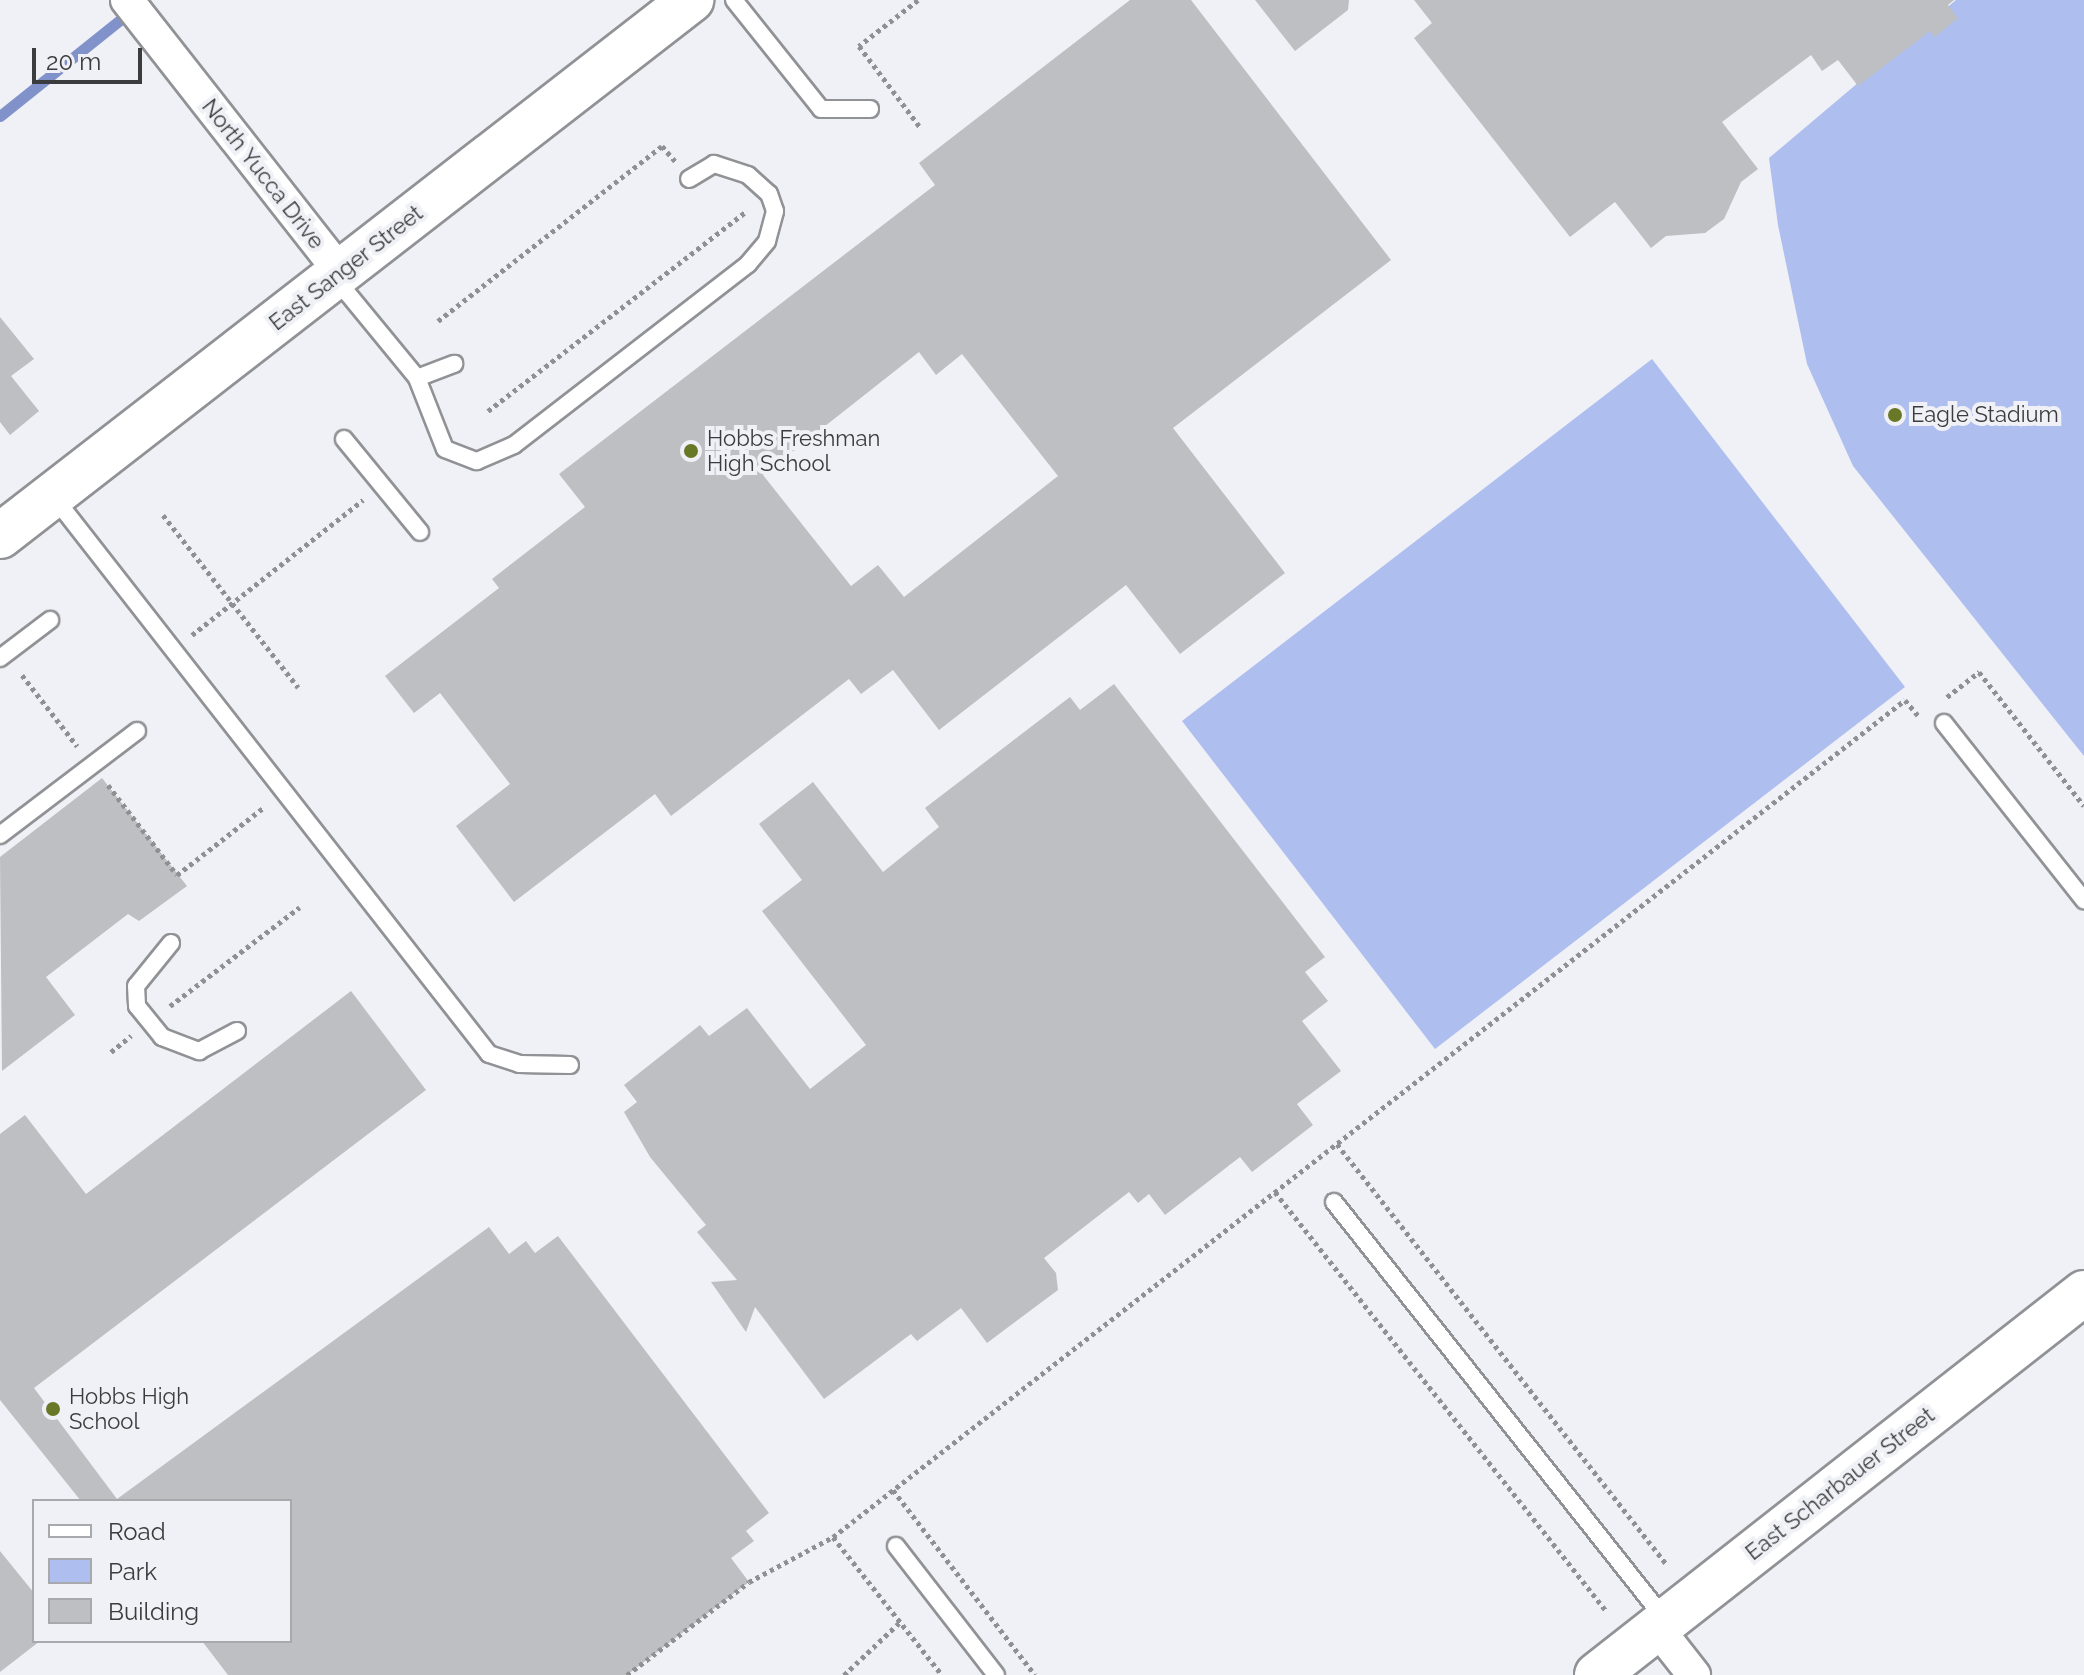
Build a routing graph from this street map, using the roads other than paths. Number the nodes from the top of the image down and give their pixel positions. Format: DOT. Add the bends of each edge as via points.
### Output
graph roads {
  1 [pos="691,0"];
  2 [pos="734,0"];
  3 [pos="137,12"];
  4 [pos="870,109"];
  5 [pos="685,173"];
  6 [pos="337,275"];
  7 [pos="454,364"];
  8 [pos="417,378"];
  9 [pos="344,439"];
  10 [pos="52,495"];
  11 [pos="420,532"];
  12 [pos="0,536"];
  13 [pos="50,620"];
  14 [pos="0,658"];
  15 [pos="1944,723"];
  16 [pos="137,731"];
  17 [pos="0,835"];
  18 [pos="2084,900"];
  19 [pos="171,943"];
  20 [pos="237,1031"];
  21 [pos="570,1065"];
  22 [pos="1334,1202"];
  23 [pos="2084,1293"];
  24 [pos="896,1546"];
  25 [pos="1662,1624"];
  26 [pos="996,1675"];
  27 [pos="1597,1675"];
  28 [pos="1694,1675"];
  1 -- 6 [label="main road, East Sanger Street"];
  2 -- 4 [label="lane" via="821,109"];
  3 -- 6 [label="street, North Yucca Drive"];
  5 -- 8 [label="lane" via="714,164 748,175 769,194 775,211 767,241 748,264 514,445 477,461 459,459 445,449"];
  6 -- 8 [label="lane"];
  6 -- 10 [label="main road, East Sanger Street"];
  7 -- 8 [label="lane"];
  9 -- 11 [label="lane"];
  10 -- 12 [label="main road, East Sanger Street"];
  10 -- 21 [label="lane" via="489,1054 519,1064"];
  13 -- 14 [label="lane"];
  15 -- 18 [label="lane"];
  16 -- 17 [label="lane"];
  19 -- 20 [label="lane" via="136,986 137,1006 162,1037 199,1051"];
  22 -- 25 [label="lane"];
  23 -- 25 [label="main road, East Scharbauer Street"];
  24 -- 26 [label="lane"];
  25 -- 27 [label="main road, East Scharbauer Street"];
  25 -- 28 [label="street"];
}
